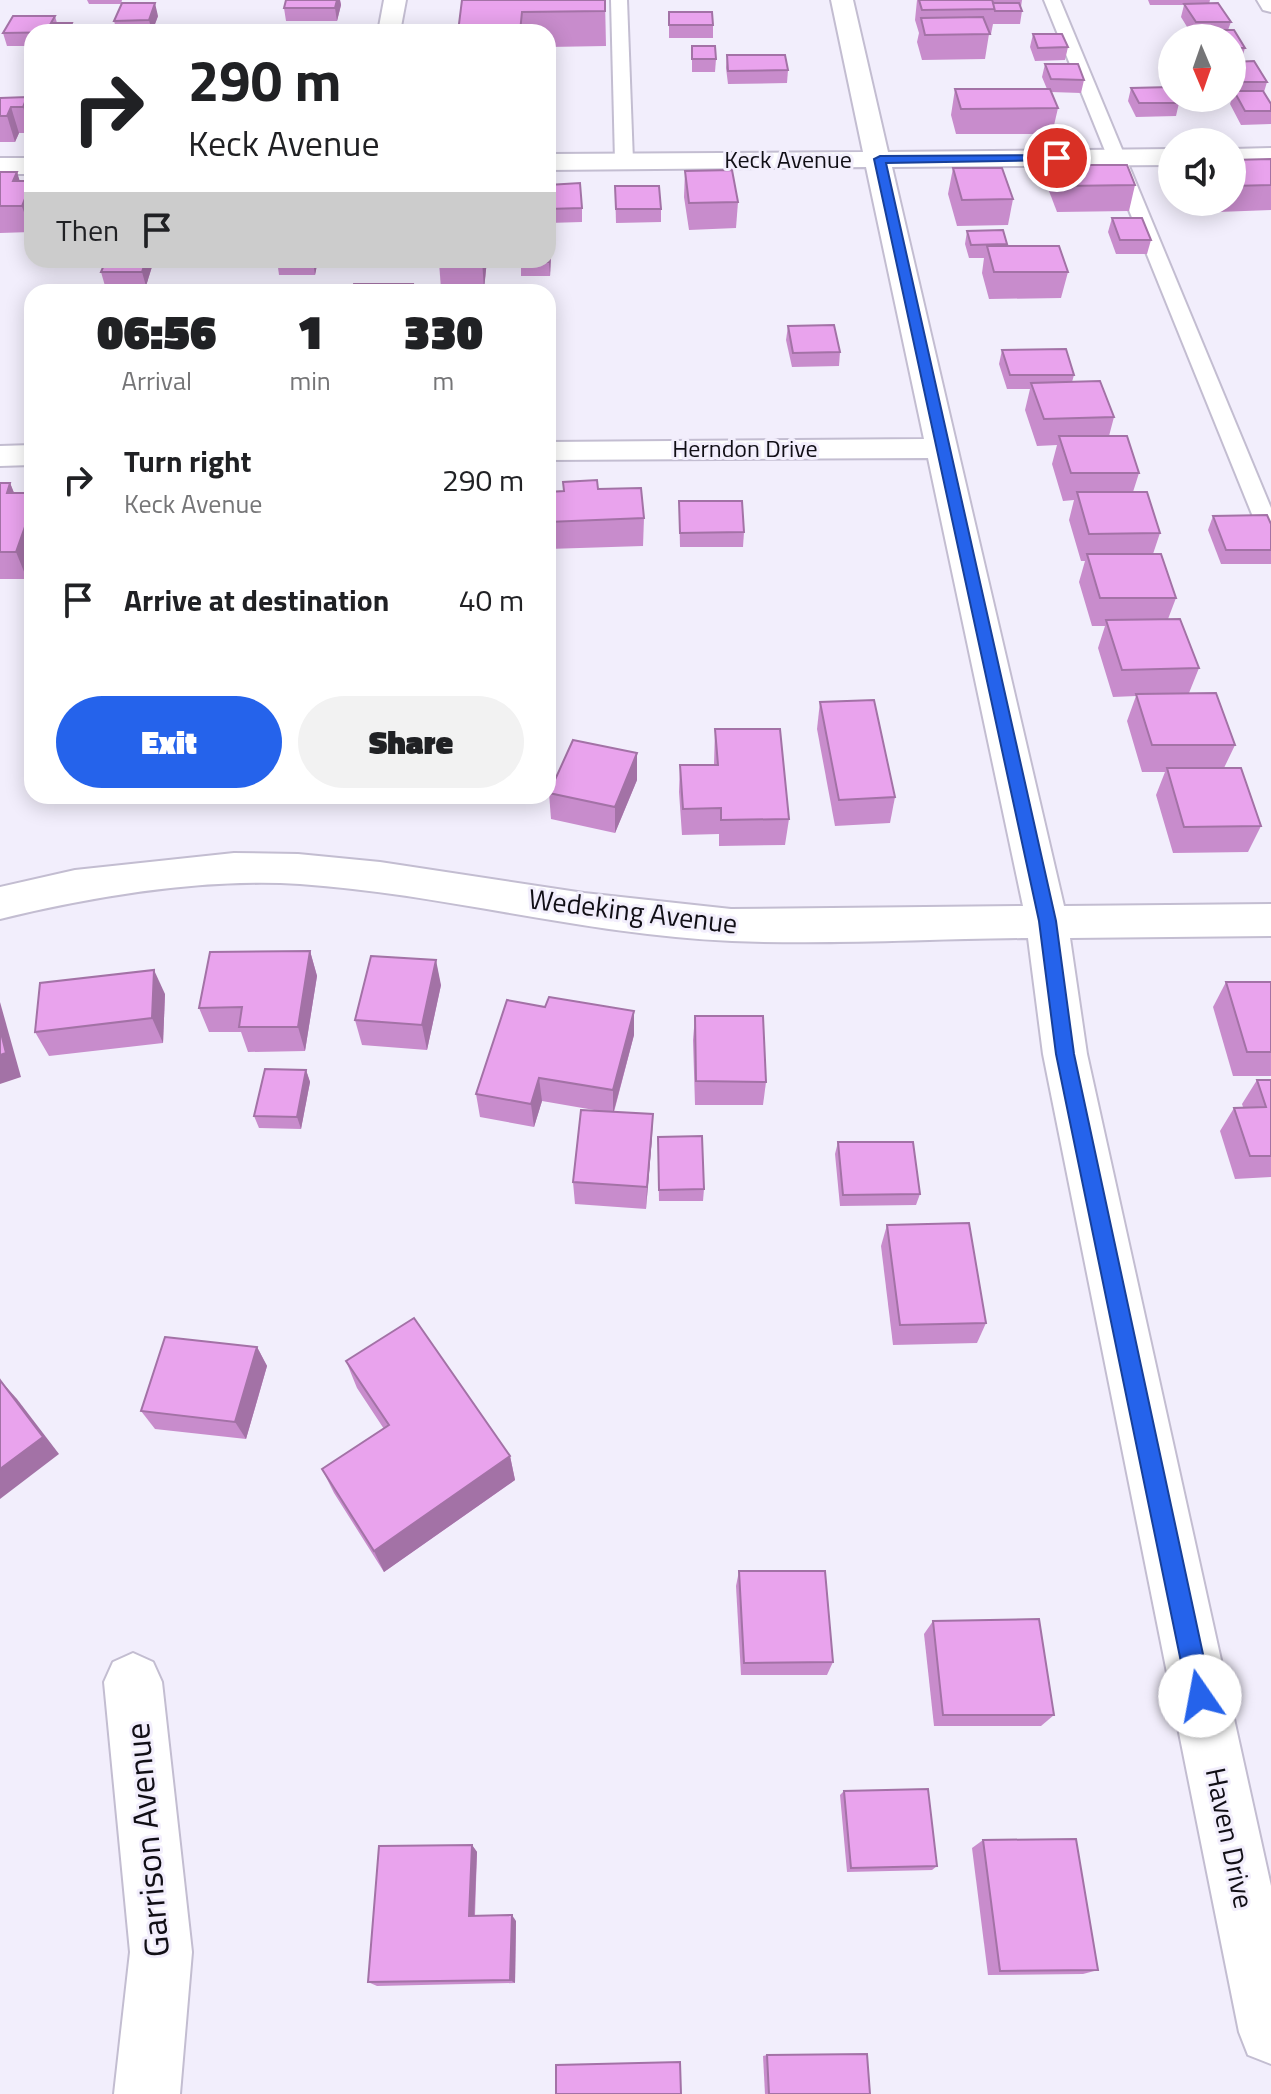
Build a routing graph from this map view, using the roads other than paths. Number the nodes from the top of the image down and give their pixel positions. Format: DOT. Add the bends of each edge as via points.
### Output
graph roads {
  1 [pos="395,0"];
  2 [pos="619,0"];
  3 [pos="842,0"];
  4 [pos="1052,0"];
  5 [pos="390,24"];
  6 [pos="1271,156"];
  7 [pos="1116,157"];
  8 [pos="1158,157"];
  9 [pos="1246,157"];
  10 [pos="880,159"];
  11 [pos="624,161"];
  12 [pos="556,162"];
  13 [pos="0,166"];
  14 [pos="24,166"];
  15 [pos="942,448"];
  16 [pos="556,451"];
  17 [pos="24,455"];
  18 [pos="0,456"];
  19 [pos="1271,534"];
  20 [pos="0,903"];
  21 [pos="1271,920"];
  22 [pos="1047,921"];
  23 [pos="133,1682"];
  24 [pos="1271,2032"];
  25 [pos="147,2094"];
  1 -- 5 [label="street"];
  2 -- 11 [label="lane"];
  3 -- 10 [label="street, Haven Drive"];
  4 -- 7 [label="lane"];
  6 -- 9 [label="street"];
  7 -- 8 [label="street, Keck Avenue"];
  7 -- 10 [label="street, Keck Avenue"];
  7 -- 19 [label="lane"];
  10 -- 11 [label="street, Keck Avenue"];
  10 -- 15 [label="street, Haven Drive"];
  11 -- 12 [label="street, Keck Avenue"];
  13 -- 14 [label="street"];
  15 -- 16 [label="street, Herndon Drive"];
  15 -- 22 [label="street, Haven Drive"];
  17 -- 18 [label="street"];
  20 -- 22 [label="street, Wedeking Avenue" via="75,885 152,875 298,869 731,925"];
  21 -- 22 [label="street, Wedeking Avenue"];
  22 -- 24 [label="street, Haven Drive" via="1065,1054"];
  23 -- 25 [label="street, Garrison Avenue" via="161,1952"];
}
